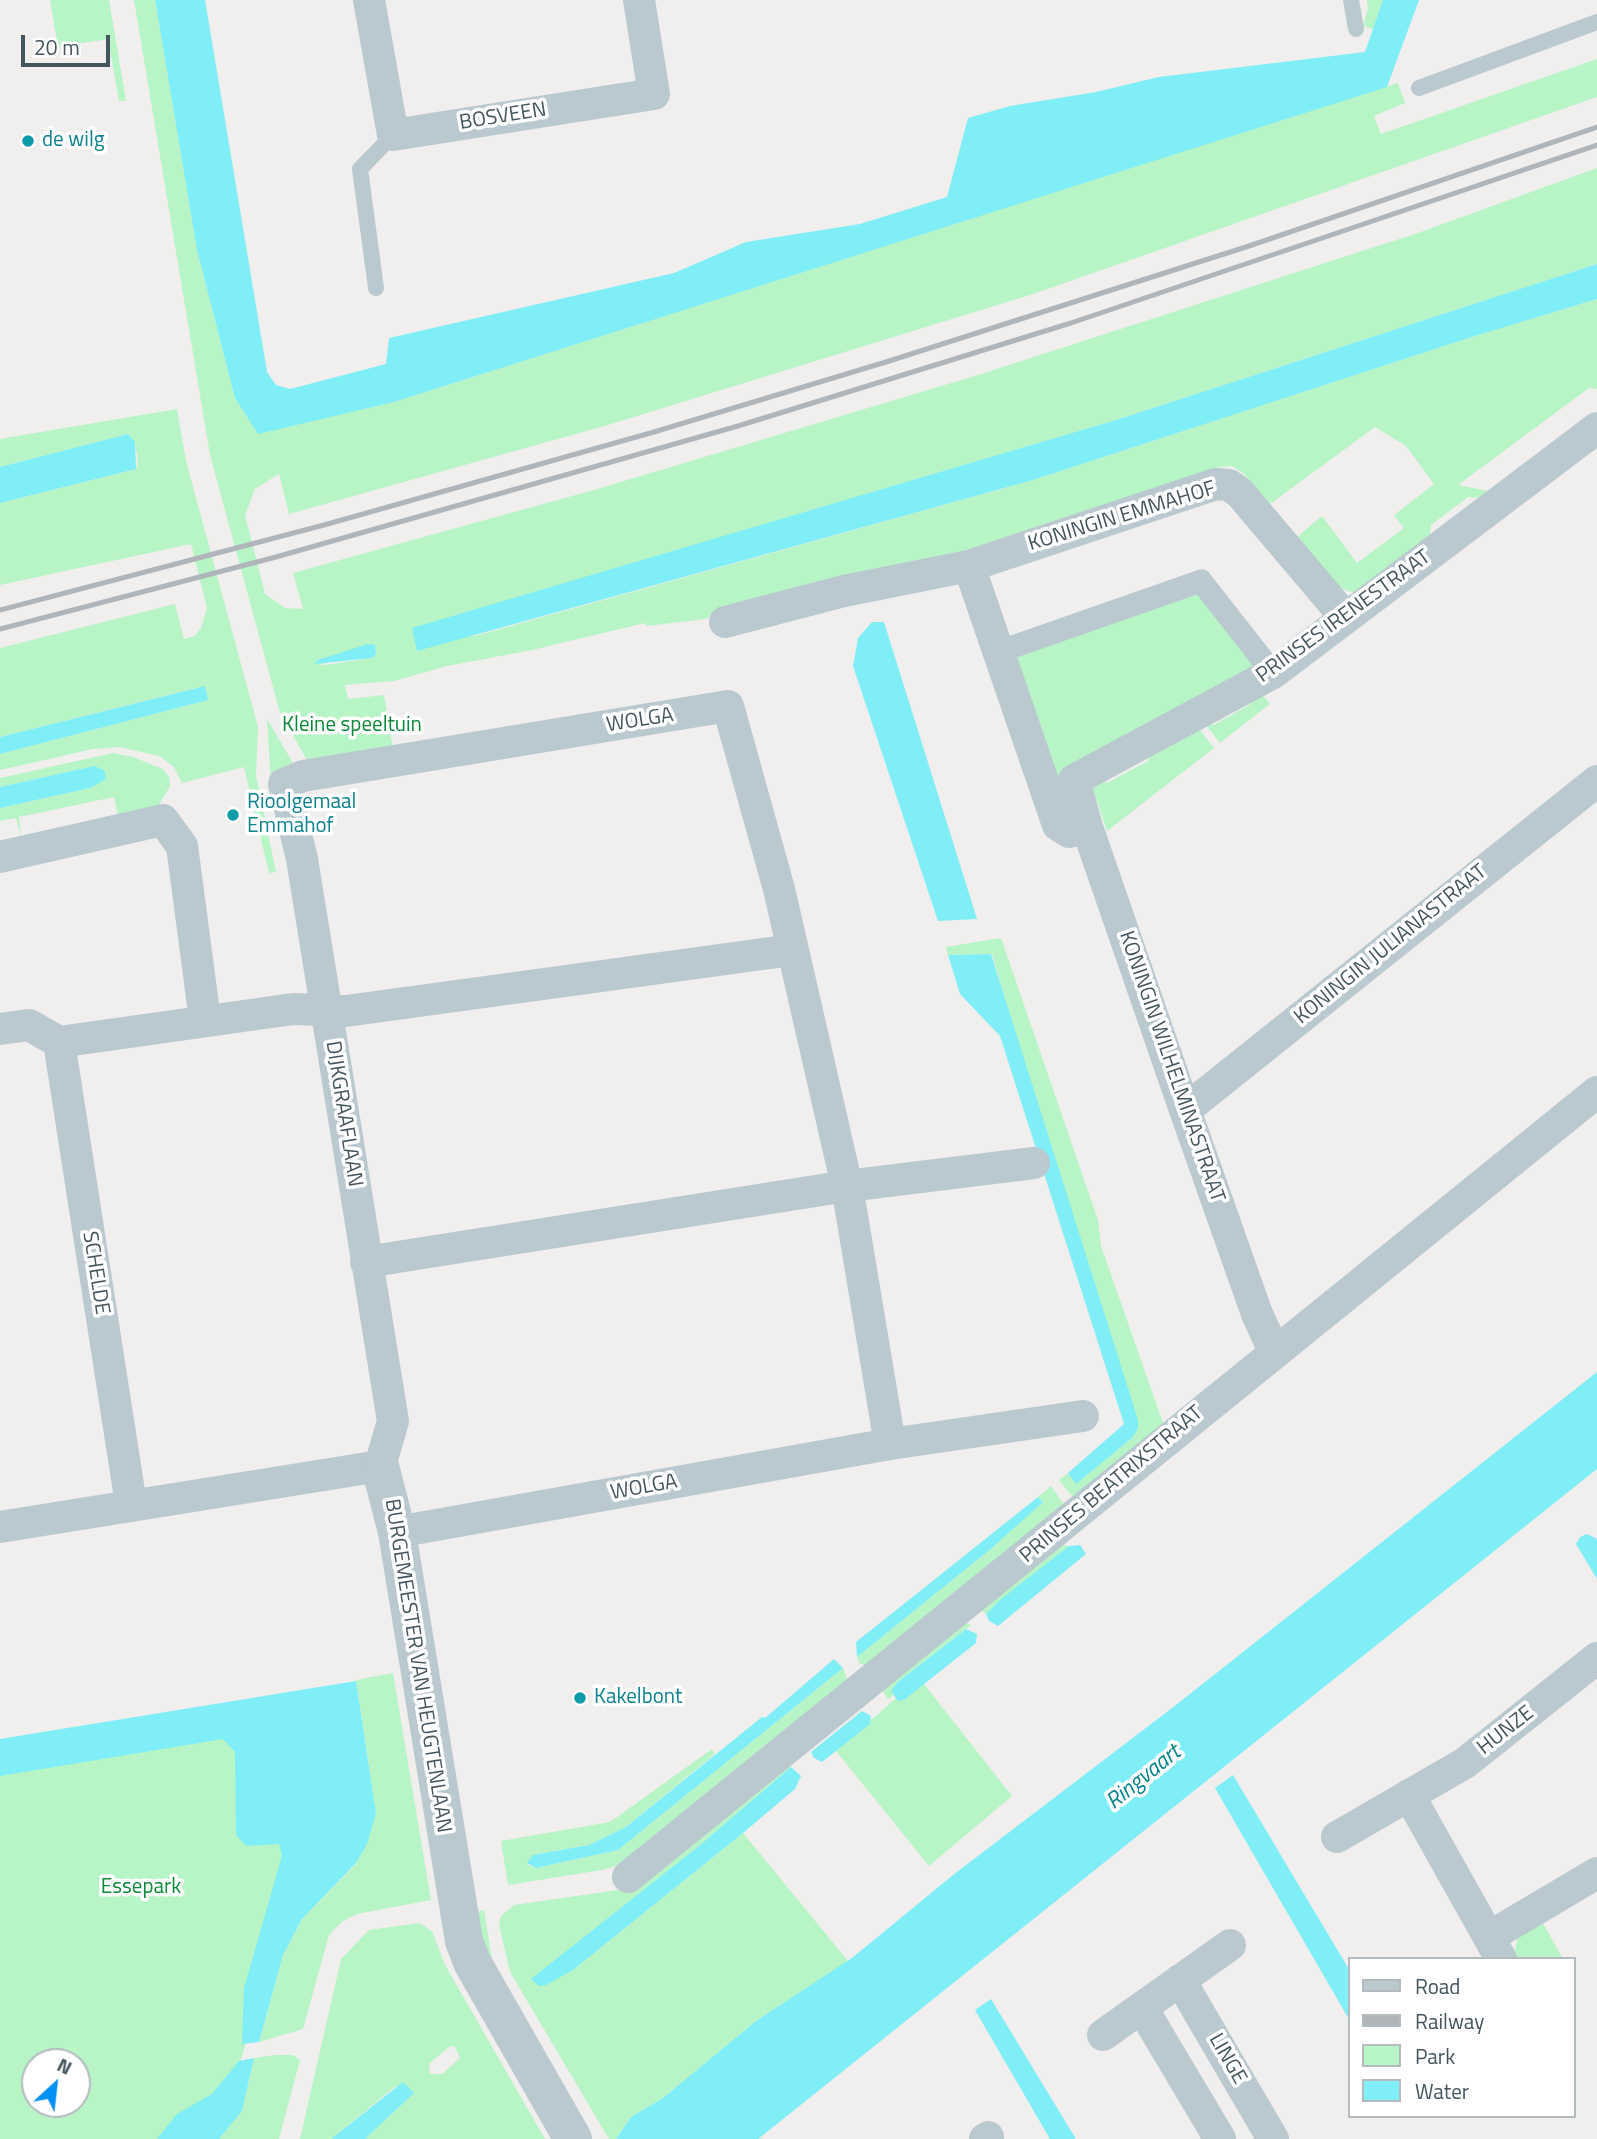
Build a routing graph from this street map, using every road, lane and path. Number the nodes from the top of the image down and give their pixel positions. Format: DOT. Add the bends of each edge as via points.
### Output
graph roads {
  1 [pos="369,0"];
  2 [pos="639,0"];
  3 [pos="1351,0"];
  4 [pos="1597,22"];
  5 [pos="1356,29"];
  6 [pos="1419,88"];
  7 [pos="393,135"];
  8 [pos="376,288"];
  9 [pos="1597,428"];
  10 [pos="969,566"];
  11 [pos="1345,617"];
  12 [pos="725,622"];
  13 [pos="998,652"];
  14 [pos="1273,673"];
  15 [pos="303,776"];
  16 [pos="1074,780"];
  17 [pos="1597,781"];
  18 [pos="1087,827"];
  19 [pos="0,857"];
  20 [pos="792,950"];
  21 [pos="326,1009"];
  22 [pos="205,1020"];
  23 [pos="0,1029"];
  24 [pos="59,1042"];
  25 [pos="1597,1092"];
  26 [pos="1185,1110"];
  27 [pos="1034,1163"];
  28 [pos="847,1186"];
  29 [pos="366,1262"];
  30 [pos="1274,1351"];
  31 [pos="1083,1416"];
  32 [pos="890,1444"];
  33 [pos="380,1466"];
  34 [pos="131,1504"];
  35 [pos="0,1527"];
  36 [pos="397,1532"];
  37 [pos="1597,1658"];
  38 [pos="1409,1795"];
  39 [pos="1337,1837"];
  40 [pos="1597,1873"];
  41 [pos="628,1877"];
  42 [pos="1230,1945"];
  43 [pos="1495,1948"];
  44 [pos="1180,1980"];
  45 [pos="1142,2007"];
  46 [pos="1103,2035"];
  47 [pos="573,2139"];
  48 [pos="1220,2139"];
  49 [pos="1273,2139"];
  1 -- 7 [label="street"];
  2 -- 7 [label="street, BOSVEEN" via="654,94"];
  3 -- 5 [label="lane"];
  4 -- 6 [label="lane"];
  7 -- 8 [label="lane" via="360,169"];
  9 -- 11 [label="street, PRINSES IRENESTRAAT"];
  10 -- 11 [label="street, KONINGIN EMMAHOF" via="1204,487 1229,485"];
  10 -- 12 [label="street, KONINGIN EMMAHOF" via="844,591"];
  10 -- 13 [label="street"];
  11 -- 14 [label="street, PRINSES IRENESTRAAT"];
  13 -- 14 [label="street" via="1201,581"];
  13 -- 18 [label="street" via="1058,825 1069,832"];
  14 -- 16 [label="street, PRINSES IRENESTRAAT"];
  15 -- 20 [label="street, WOLGA" via="728,706"];
  15 -- 21 [label="street, DIJKGRAAFLAAN" via="284,784 302,859"];
  16 -- 18 [label="street, KONINGIN WILHELMINASTRAAT"];
  17 -- 26 [label="street, KONINGIN JULIANASTRAAT"];
  18 -- 26 [label="street, KONINGIN WILHELMINASTRAAT"];
  19 -- 22 [label="street" via="163,820 182,846"];
  20 -- 21 [label="street" via="346,1011"];
  20 -- 28 [label="street, WOLGA"];
  21 -- 22 [label="street"];
  21 -- 29 [label="street, DIJKGRAAFLAAN"];
  22 -- 24 [label="street"];
  23 -- 24 [label="street" via="29,1026"];
  24 -- 34 [label="street, SCHELDE"];
  25 -- 30 [label="street, PRINSES BEATRIXSTRAAT"];
  26 -- 30 [label="street, KONINGIN WILHELMINASTRAAT"];
  27 -- 28 [label="street"];
  28 -- 29 [label="street"];
  28 -- 32 [label="street, WOLGA"];
  29 -- 33 [label="street, DIJKGRAAFLAAN" via="393,1421"];
  30 -- 41 [label="street, PRINSES BEATRIXSTRAAT"];
  31 -- 32 [label="street, WOLGA"];
  32 -- 36 [label="street, WOLGA"];
  33 -- 34 [label="street"];
  33 -- 36 [label="street, BURGEMEESTER VAN HEUGTENLAAN"];
  34 -- 35 [label="street"];
  36 -- 47 [label="street, BURGEMEESTER VAN HEUGTENLAAN" via="464,1941"];
  37 -- 38 [label="street, HUNZE" via="1465,1763"];
  38 -- 39 [label="street, HUNZE"];
  38 -- 43 [label="street"];
  40 -- 43 [label="street"];
  42 -- 44 [label="street"];
  44 -- 45 [label="street"];
  44 -- 49 [label="street, LINGE"];
  45 -- 46 [label="street"];
  45 -- 48 [label="street"];
}
